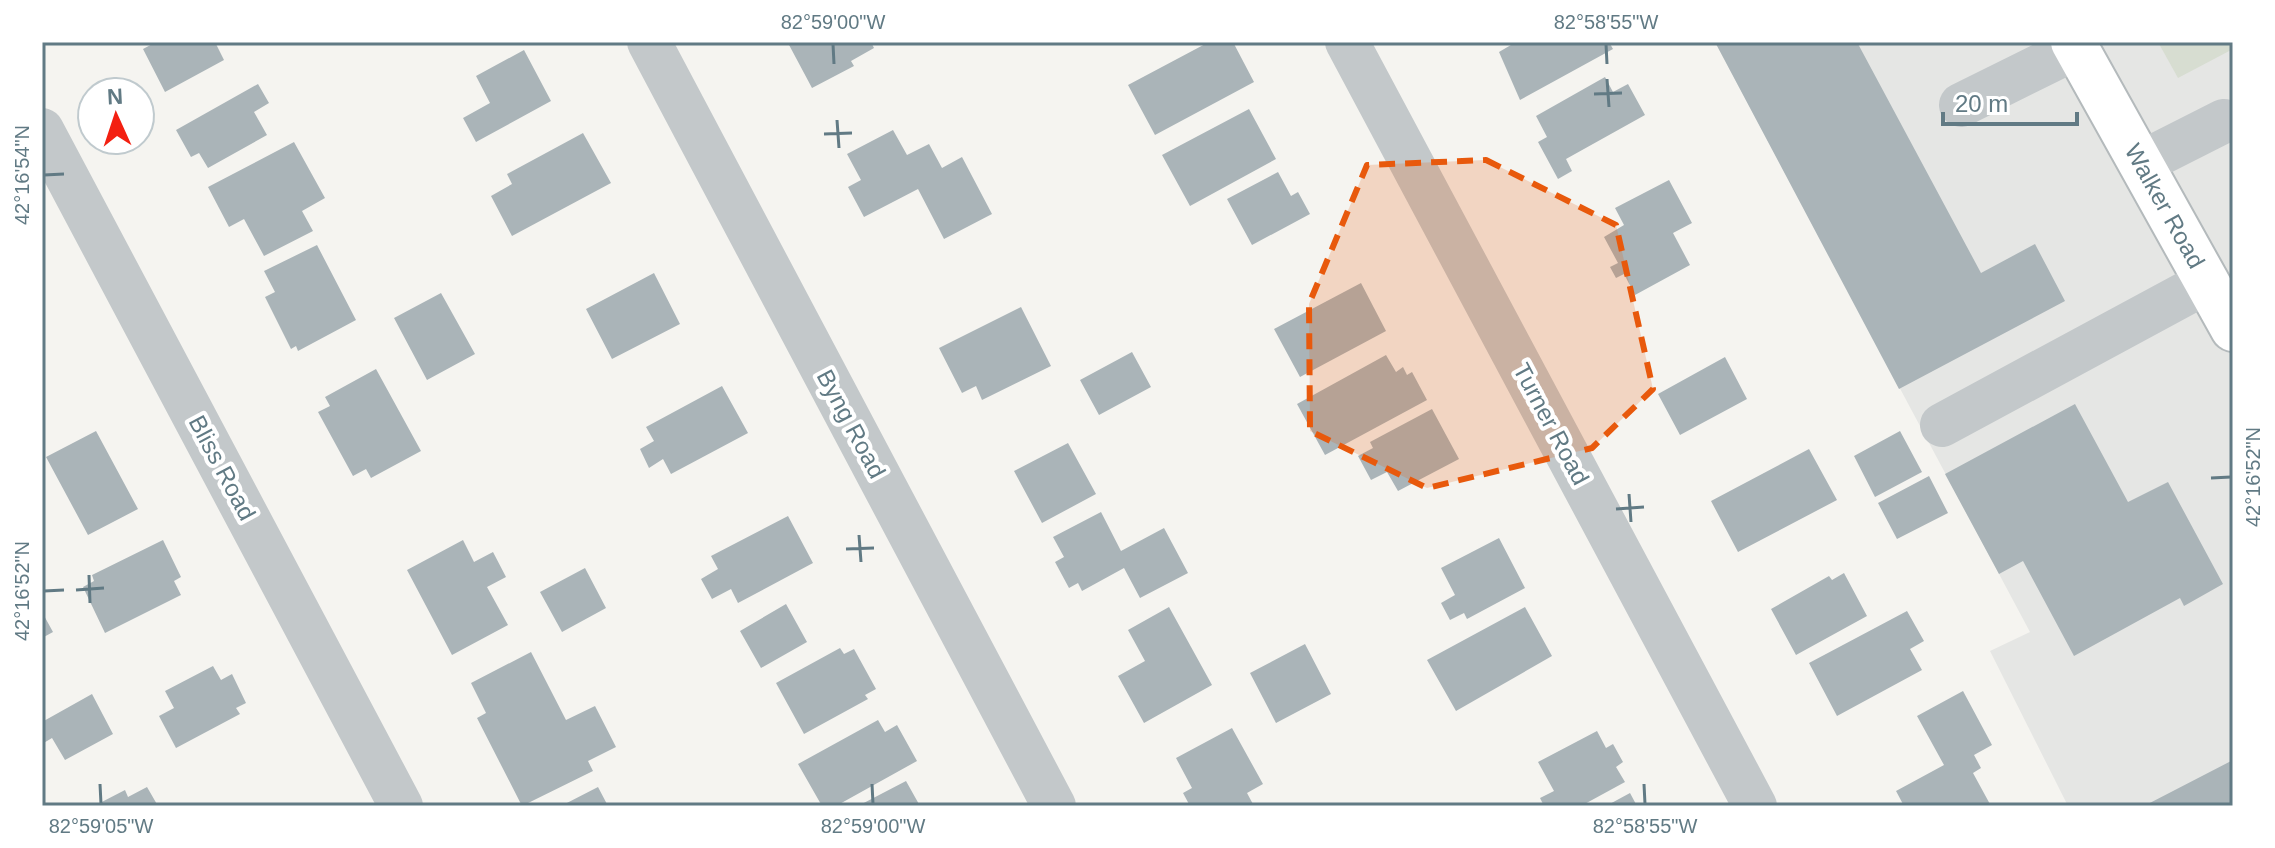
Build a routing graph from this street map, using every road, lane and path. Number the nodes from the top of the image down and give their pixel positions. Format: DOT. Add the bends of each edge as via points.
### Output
graph roads {
  1 [pos="649,42"];
  2 [pos="1347,42"];
  3 [pos="2075,45"];
  4 [pos="1961,105"];
  5 [pos="2224,121"];
  6 [pos="42,130"];
  7 [pos="2141,163"];
  8 [pos="2207,282"];
  9 [pos="2233,329"];
  10 [pos="1942,425"];
  11 [pos="401,806"];
  12 [pos="1054,806"];
  13 [pos="1755,806"];
  1 -- 12 [label="street, Byng Road"];
  2 -- 13 [label="street, Turner Road"];
  3 -- 4 [label="street"];
  3 -- 7 [label="main road, Walker Road"];
  5 -- 7 [label="street"];
  6 -- 11 [label="street, Bliss Road"];
  7 -- 8 [label="main road, Walker Road"];
  8 -- 9 [label="main road, Walker Road"];
  8 -- 10 [label="street"];
}
